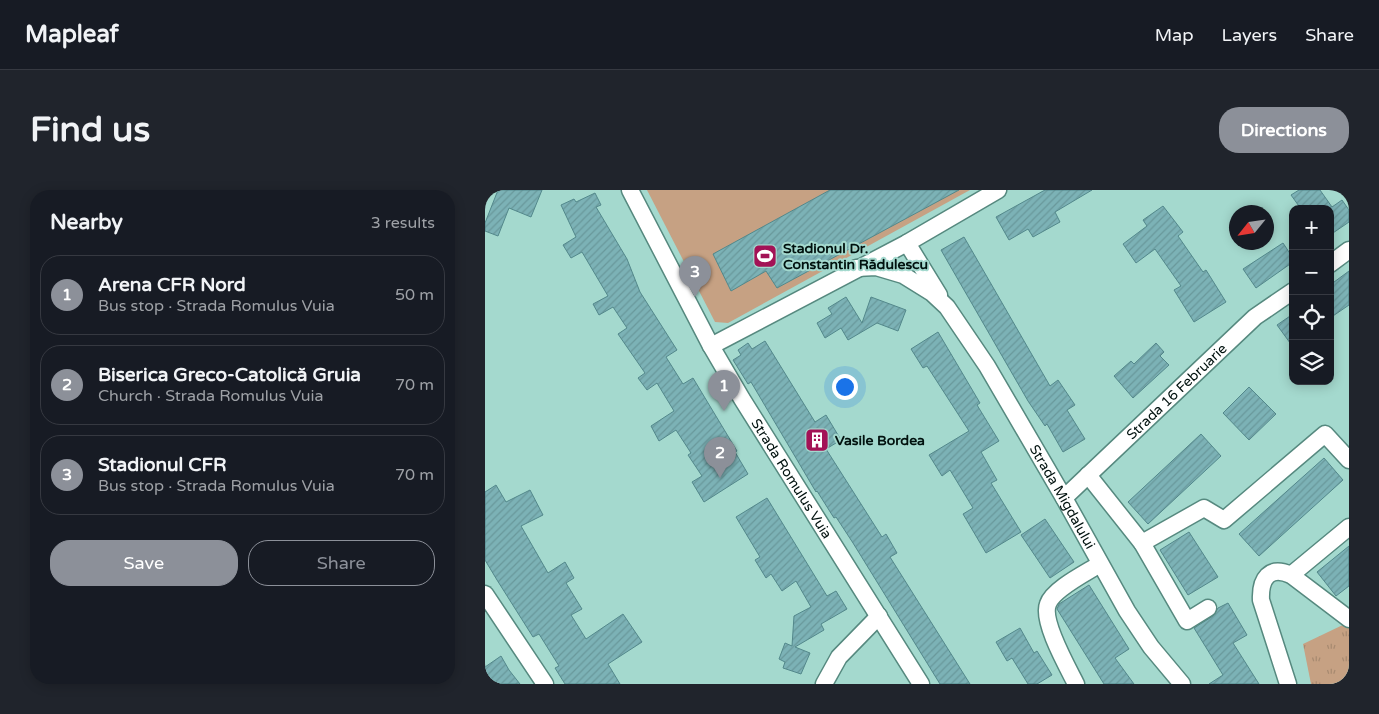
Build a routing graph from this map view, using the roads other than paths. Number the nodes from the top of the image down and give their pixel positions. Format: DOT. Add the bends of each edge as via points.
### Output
graph roads {
  1 [pos="630,190"];
  2 [pos="998,190"];
  3 [pos="907,243"];
  4 [pos="1349,250"];
  5 [pos="1334,261"];
  6 [pos="856,268"];
  7 [pos="1289,293"];
  8 [pos="947,308"];
  9 [pos="711,346"];
  10 [pos="1349,460"];
  11 [pos="1088,475"];
  12 [pos="1064,498"];
  13 [pos="1349,527"];
  14 [pos="1142,543"];
  15 [pos="1100,564"];
  16 [pos="1291,575"];
  17 [pos="485,594"];
  18 [pos="1209,608"];
  19 [pos="1347,615"];
  20 [pos="879,616"];
  21 [pos="545,684"];
  22 [pos="824,684"];
  23 [pos="921,684"];
  24 [pos="1076,684"];
  25 [pos="1182,684"];
  26 [pos="1288,684"];
  1 -- 9 [label="street, Strada Romulus Vuia"];
  2 -- 3 [label="street"];
  3 -- 6 [label="street"];
  3 -- 8 [label="street, Strada Migdalului"];
  4 -- 5 [label="street"];
  6 -- 8 [label="street, Strada Migdalului" via="876,267 903,275 932,293"];
  6 -- 9 [label="street"];
  7 -- 11 [label="street, Strada 16 Februarie" via="1255,317"];
  8 -- 12 [label="street, Strada Migdalului" via="987,366"];
  9 -- 20 [label="street, Strada Romulus Vuia" via="775,456"];
  10 -- 14 [label="street" via="1325,434 1224,520 1204,508"];
  11 -- 12 [label="street, Strada 16 Februarie"];
  11 -- 14 [label="street"];
  12 -- 15 [label="street, Strada Migdalului"];
  13 -- 16 [label="street"];
  14 -- 18 [label="street" via="1187,621"];
  15 -- 24 [label="street" via="1056,592 1047,605 1048,622"];
  15 -- 25 [label="street, Strada Migdalului" via="1127,611"];
  16 -- 19 [label="street"];
  16 -- 26 [label="street" via="1273,572 1265,578 1261,590 1261,600"];
  17 -- 21 [label="street"];
  20 -- 22 [label="street" via="839,657"];
  20 -- 23 [label="street, Strada Romulus Vuia"];
}
